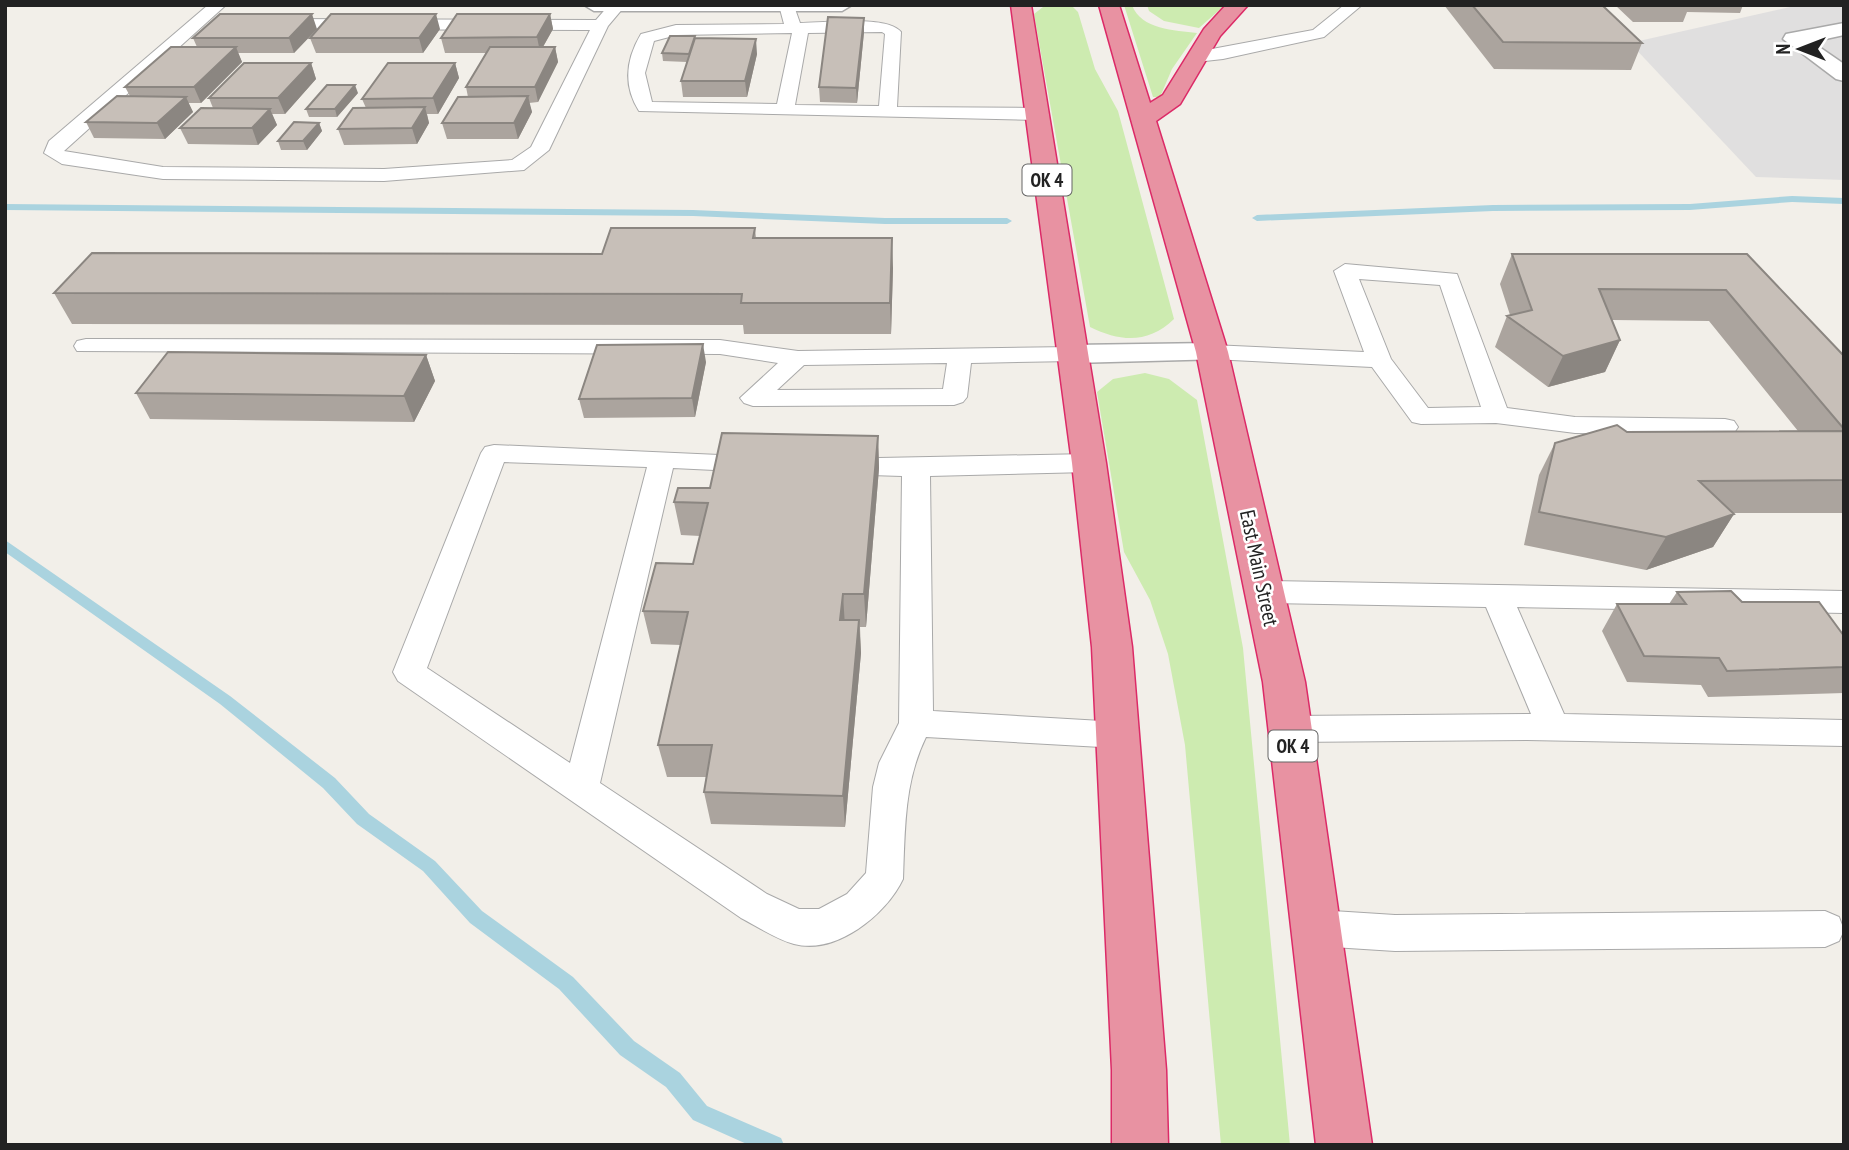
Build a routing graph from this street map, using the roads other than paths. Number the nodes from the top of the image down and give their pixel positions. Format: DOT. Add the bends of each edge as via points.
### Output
graph roads {
  1 [pos="218,5"];
  2 [pos="594,5"];
  3 [pos="842,5"];
  4 [pos="1021,5"];
  5 [pos="1109,5"];
  6 [pos="1238,5"];
  7 [pos="1354,5"];
  8 [pos="627,6"];
  9 [pos="789,12"];
  10 [pos="196,24"];
  11 [pos="224,24"];
  12 [pos="252,24"];
  13 [pos="601,25"];
  14 [pos="1844,29"];
  15 [pos="1196,57"];
  16 [pos="1844,74"];
  17 [pos="785,110"];
  18 [pos="888,112"];
  19 [pos="1037,114"];
  20 [pos="1143,119"];
  21 [pos="86,346"];
  22 [pos="1212,352"];
  23 [pos="1073,354"];
  24 [pos="960,356"];
  25 [pos="798,358"];
  26 [pos="1380,360"];
  27 [pos="1496,415"];
  28 [pos="1724,427"];
  29 [pos="662,460"];
  30 [pos="1089,463"];
  31 [pos="916,468"];
  32 [pos="1265,592"];
  33 [pos="1497,597"];
  34 [pos="1844,603"];
  35 [pos="916,723"];
  36 [pos="1553,727"];
  37 [pos="1290,729"];
  38 [pos="1844,733"];
  39 [pos="1119,735"];
  40 [pos="581,789"];
  41 [pos="1317,928"];
  42 [pos="1825,929"];
  43 [pos="1140,1145"];
  44 [pos="1344,1145"];
  1 -- 10 [label="lane"];
  2 -- 8 [label="street"];
  3 -- 9 [label="street"];
  4 -- 19 [label="highway, OK 4"];
  5 -- 20 [label="highway, East Main Street"];
  6 -- 15 [label="highway" via="1210,33"];
  7 -- 15 [label="lane" via="1318,34"];
  8 -- 9 [label="street"];
  8 -- 13 [label="lane"];
  9 -- 17 [label="lane" via="800,32"];
  9 -- 17 [label="lane" via="647,38 636,64 634,85 645,107"];
  9 -- 18 [label="lane" via="890,28"];
  10 -- 11 [label="lane"];
  10 -- 13 [label="lane" via="56,145 54,153 163,173 384,175 517,166 539,150"];
  12 -- 13 [label="lane"];
  14 -- 16 [label="street" via="1794,39"];
  15 -- 20 [label="highway" via="1172,99"];
  17 -- 18 [label="lane"];
  18 -- 19 [label="lane"];
  19 -- 23 [label="highway, OK 4"];
  20 -- 22 [label="highway, East Main Street / OK 4"];
  21 -- 25 [label="lane" via="720,347"];
  22 -- 23 [label="street"];
  22 -- 26 [label="lane"];
  22 -- 32 [label="highway, East Main Street / OK 4"];
  23 -- 24 [label="lane"];
  23 -- 30 [label="highway, OK 4"];
  24 -- 25 [label="lane"];
  24 -- 25 [label="lane" via="954,397 753,398"];
  26 -- 27 [label="lane" via="1421,416"];
  26 -- 27 [label="lane" via="1345,271 1449,279"];
  27 -- 28 [label="lane" via="1575,425"];
  29 -- 31 [label="lane"];
  29 -- 40 [label="lane"];
  29 -- 40 [label="lane" via="495,453 408,672"];
  30 -- 31 [label="lane"];
  30 -- 39 [label="highway, OK 4"];
  31 -- 35 [label="lane"];
  32 -- 33 [label="lane"];
  32 -- 37 [label="highway, East Main Street / OK 4"];
  33 -- 34 [label="lane"];
  33 -- 36 [label="lane"];
  35 -- 39 [label="lane"];
  35 -- 40 [label="lane" via="895,763 890,787 884,879 860,906 823,928 796,928 778,920"];
  36 -- 37 [label="lane"];
  36 -- 38 [label="lane"];
  37 -- 41 [label="highway, East Main Street / OK 4"];
  39 -- 43 [label="highway, OK 4"];
  41 -- 42 [label="lane" via="1395,933"];
  41 -- 44 [label="highway, East Main Street / OK 4"];
}
